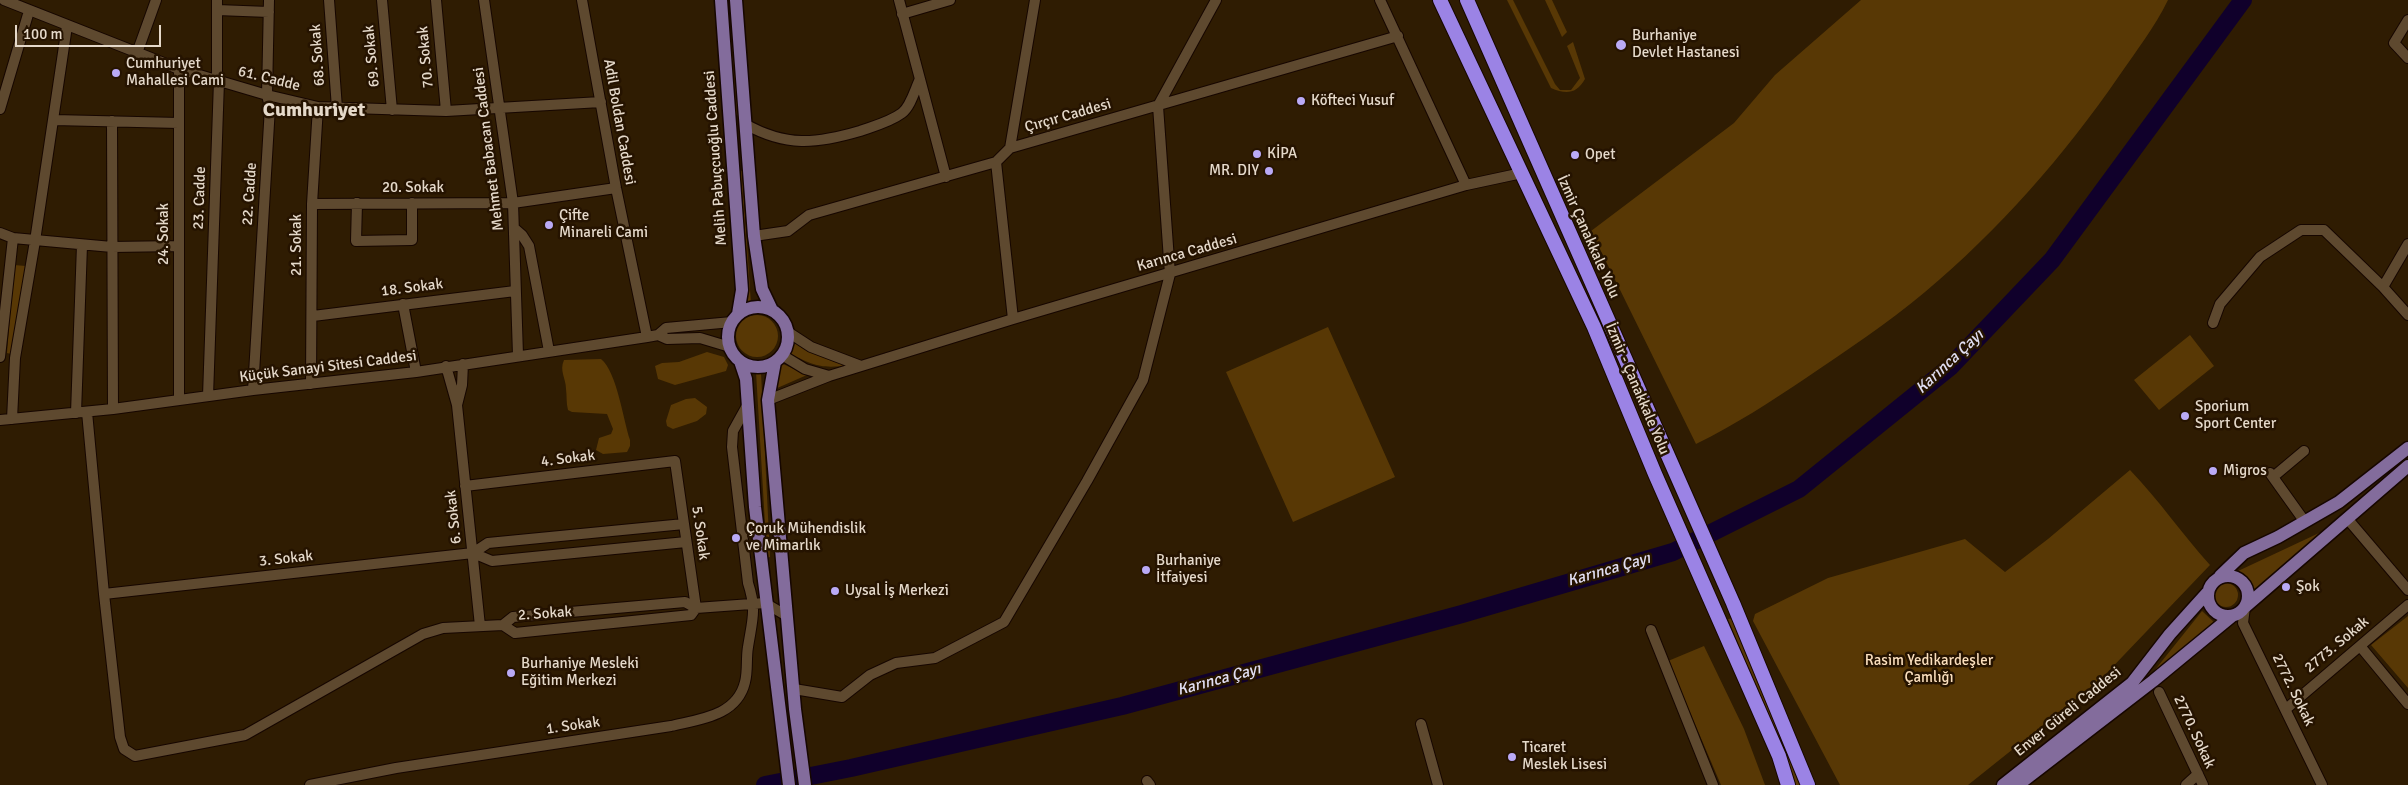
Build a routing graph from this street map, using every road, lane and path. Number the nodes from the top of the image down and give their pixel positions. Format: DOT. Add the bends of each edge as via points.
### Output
graph roads {
  1 [pos="4,0"];
  2 [pos="156,0"];
  3 [pos="269,0"];
  4 [pos="329,0"];
  5 [pos="382,0"];
  6 [pos="436,0"];
  7 [pos="484,0"];
  8 [pos="582,0"];
  9 [pos="721,0"];
  10 [pos="736,0"];
  11 [pos="899,0"];
  12 [pos="950,0"];
  13 [pos="1035,0"];
  14 [pos="1216,0"];
  15 [pos="1380,0"];
  16 [pos="1467,0"];
  17 [pos="217,5"];
  18 [pos="1442,5"];
  19 [pos="29,11"];
  20 [pos="269,12"];
  21 [pos="902,14"];
  22 [pos="2408,20"];
  23 [pos="67,26"];
  24 [pos="1398,36"];
  25 [pos="137,53"];
  26 [pos="2408,58"];
  27 [pos="179,69"];
  28 [pos="920,79"];
  29 [pos="218,81"];
  30 [pos="267,96"];
  31 [pos="601,102"];
  32 [pos="318,106"];
  33 [pos="1158,106"];
  34 [pos="501,107"];
  35 [pos="337,108"];
  36 [pos="0,109"];
  37 [pos="392,110"];
  38 [pos="446,111"];
  39 [pos="54,120"];
  40 [pos="112,121"];
  41 [pos="179,123"];
  42 [pos="744,124"];
  43 [pos="1010,148"];
  44 [pos="996,162"];
  45 [pos="1522,173"];
  46 [pos="946,177"];
  47 [pos="1466,185"];
  48 [pos="616,188"];
  49 [pos="357,203"];
  50 [pos="412,203"];
  51 [pos="513,203"];
  52 [pos="312,204"];
  53 [pos="514,228"];
  54 [pos="0,233"];
  55 [pos="754,236"];
  56 [pos="13,238"];
  57 [pos="35,241"];
  58 [pos="2408,244"];
  59 [pos="82,245"];
  60 [pos="179,246"];
  61 [pos="112,247"];
  62 [pos="1170,274"];
  63 [pos="2383,287"];
  64 [pos="515,291"];
  65 [pos="403,304"];
  66 [pos="772,310"];
  67 [pos="2408,315"];
  68 [pos="313,316"];
  69 [pos="735,318"];
  70 [pos="1014,319"];
  71 [pos="2213,323"];
  72 [pos="788,332"];
  73 [pos="653,336"];
  74 [pos="730,347"];
  75 [pos="549,351"];
  76 [pos="518,355"];
  77 [pos="0,357"];
  78 [pos="15,358"];
  79 [pos="778,358"];
  80 [pos="740,361"];
  81 [pos="463,364"];
  82 [pos="446,366"];
  83 [pos="862,366"];
  84 [pos="416,372"];
  85 [pos="829,376"];
  86 [pos="311,384"];
  87 [pos="253,390"];
  88 [pos="208,396"];
  89 [pos="179,399"];
  90 [pos="768,400"];
  91 [pos="457,404"];
  92 [pos="748,404"];
  93 [pos="113,409"];
  94 [pos="87,412"];
  95 [pos="76,413"];
  96 [pos="12,419"];
  97 [pos="0,420"];
  98 [pos="2408,448"];
  99 [pos="2304,451"];
  100 [pos="675,461"];
  101 [pos="1673,466"];
  102 [pos="2408,466"];
  103 [pos="466,486"];
  104 [pos="2305,522"];
  105 [pos="684,524"];
  106 [pos="2351,524"];
  107 [pos="686,542"];
  108 [pos="473,553"];
  109 [pos="2220,576"];
  110 [pos="2408,590"];
  111 [pos="2207,593"];
  112 [pos="104,594"];
  113 [pos="760,603"];
  114 [pos="2408,605"];
  115 [pos="2245,607"];
  116 [pos="696,608"];
  117 [pos="787,616"];
  118 [pos="2232,616"];
  119 [pos="2243,623"];
  120 [pos="503,625"];
  121 [pos="480,626"];
  122 [pos="1651,630"];
  123 [pos="2360,646"];
  124 [pos="794,689"];
  125 [pos="2159,692"];
  126 [pos="2408,704"];
  127 [pos="2286,708"];
  128 [pos="1421,724"];
  129 [pos="2198,774"];
  130 [pos="1808,784"];
  131 [pos="310,785"];
  132 [pos="789,785"];
  133 [pos="805,785"];
  134 [pos="1438,785"];
  135 [pos="1713,785"];
  136 [pos="1788,785"];
  137 [pos="2003,785"];
  138 [pos="2018,785"];
  139 [pos="2186,785"];
  140 [pos="2203,785"];
  141 [pos="2322,785"];
  1 -- 19 [label="street, 61. Cadde"];
  2 -- 25 [label="street"];
  3 -- 20 [label="street, 22. Cadde"];
  4 -- 35 [label="street, 68. Sokak"];
  5 -- 37 [label="street, 69. Sokak"];
  6 -- 38 [label="street, 70. Sokak"];
  7 -- 34 [label="street, Mehmet Babacan Caddesi"];
  8 -- 31 [label="street, Adil Boldan Caddesi"];
  9 -- 69 [label="main road, Melih Pabuçcuoğlu Caddesi" via="741,281"];
  10 -- 42 [label="main road, Melih Pabuçcuoğlu Caddesi"];
  11 -- 21 [label="street"];
  12 -- 21 [label="street"];
  13 -- 43 [label="street"];
  14 -- 33 [label="street"];
  15 -- 24 [label="street"];
  16 -- 101 [label="highway, İzmir Çanakkale Yolu"];
  17 -- 20 [label="street"];
  17 -- 29 [label="street, 23. Cadde"];
  18 -- 45 [label="highway, İzmir - Çanakkale Yolu"];
  19 -- 23 [label="street, 61. Cadde"];
  19 -- 36 [label="street"];
  20 -- 30 [label="street, 22. Cadde"];
  21 -- 28 [label="street"];
  22 -- 26 [label="street" via="2394,43"];
  23 -- 25 [label="street, 61. Cadde"];
  23 -- 39 [label="street"];
  24 -- 33 [label="street, Çırçır Caddesi"];
  24 -- 47 [label="street"];
  25 -- 27 [label="street, 61. Cadde"];
  27 -- 29 [label="street, 61. Cadde"];
  27 -- 41 [label="street, 24. Sokak"];
  28 -- 42 [label="street" via="904,112 830,140 807,143 764,135"];
  28 -- 46 [label="street"];
  29 -- 30 [label="street, 61. Cadde"];
  29 -- 88 [label="street, 23. Cadde"];
  30 -- 32 [label="street, 61. Cadde"];
  30 -- 87 [label="street, 22. Cadde" via="270,108"];
  31 -- 34 [label="street, 61. Cadde"];
  31 -- 48 [label="street, Adil Boldan Caddesi"];
  32 -- 35 [label="street, 61. Cadde"];
  32 -- 52 [label="street, 21. Sokak"];
  33 -- 43 [label="street, Çırçır Caddesi"];
  33 -- 62 [label="street"];
  34 -- 38 [label="street, 61. Cadde"];
  34 -- 51 [label="street, Mehmet Babacan Caddesi"];
  35 -- 37 [label="street, 61. Cadde"];
  37 -- 38 [label="street, 61. Cadde"];
  39 -- 40 [label="street"];
  39 -- 57 [label="street"];
  40 -- 41 [label="street"];
  40 -- 61 [label="street"];
  41 -- 60 [label="street, 24. Sokak"];
  42 -- 55 [label="main road, Melih Pabuçcuoğlu Caddesi"];
  43 -- 44 [label="street, Çırçır Caddesi"];
  44 -- 46 [label="street, Çırçır Caddesi"];
  44 -- 70 [label="street"];
  45 -- 47 [label="street, Karınca Caddesi"];
  45 -- 136 [label="highway, İzmir - Çanakkale Yolu" via="1594,327 1779,756"];
  46 -- 55 [label="street, Çırçır Caddesi" via="809,215 788,231"];
  47 -- 62 [label="street, Karınca Caddesi"];
  48 -- 51 [label="street, 20. Sokak"];
  48 -- 73 [label="street, Adil Boldan Caddesi"];
  49 -- 50 [label="street, 20. Sokak"];
  49 -- 50 [label="street" via="356,241 412,240"];
  49 -- 52 [label="street, 20. Sokak"];
  50 -- 51 [label="street, 20. Sokak"];
  51 -- 53 [label="street, Mehmet Babacan Caddesi"];
  52 -- 68 [label="street, 21. Sokak"];
  53 -- 64 [label="street, Mehmet Babacan Caddesi"];
  53 -- 75 [label="street" via="529,246"];
  54 -- 56 [label="street"];
  55 -- 66 [label="main road, Melih Pabuçcuoğlu Caddesi" via="762,289"];
  56 -- 57 [label="street"];
  56 -- 77 [label="street"];
  57 -- 59 [label="street"];
  57 -- 78 [label="street"];
  58 -- 63 [label="street"];
  59 -- 61 [label="street"];
  59 -- 95 [label="street"];
  60 -- 61 [label="street"];
  60 -- 89 [label="street, 24. Sokak"];
  61 -- 93 [label="street"];
  62 -- 70 [label="street, Karınca Caddesi"];
  62 -- 124 [label="street" via="1143,380 1004,622 935,658 896,663 870,675 842,697"];
  63 -- 67 [label="street"];
  63 -- 71 [label="street" via="2324,230 2301,230 2260,257 2220,304"];
  64 -- 65 [label="street, 18. Sokak"];
  64 -- 76 [label="street, Mehmet Babacan Caddesi"];
  65 -- 68 [label="street, 18. Sokak"];
  65 -- 84 [label="street"];
  66 -- 69 [label="main road" via="757,307"];
  66 -- 72 [label="main road" via="782,319"];
  68 -- 86 [label="street, 21. Sokak"];
  69 -- 73 [label="street, Küçük Sanayi Sitesi Caddesi" via="666,328"];
  69 -- 74 [label="main road" via="728,331"];
  70 -- 83 [label="street, Karınca Caddesi"];
  72 -- 79 [label="main road" via="786,347"];
  72 -- 83 [label="street" via="811,347"];
  73 -- 74 [label="street, Küçük Sanayi Sitesi Caddesi" via="700,338"];
  73 -- 75 [label="street, Küçük Sanayi Sitesi Caddesi"];
  74 -- 80 [label="main road"];
  75 -- 76 [label="street, Küçük Sanayi Sitesi Caddesi"];
  76 -- 81 [label="street, Küçük Sanayi Sitesi Caddesi"];
  77 -- 78 [label="street"];
  78 -- 96 [label="street"];
  79 -- 80 [label="main road" via="755,367"];
  79 -- 85 [label="street"];
  79 -- 90 [label="main road"];
  80 -- 92 [label="main road" via="746,379"];
  81 -- 82 [label="street, Küçük Sanayi Sitesi Caddesi"];
  81 -- 91 [label="street"];
  82 -- 84 [label="street, Küçük Sanayi Sitesi Caddesi"];
  82 -- 91 [label="street"];
  83 -- 85 [label="street, Karınca Caddesi"];
  84 -- 86 [label="street, Küçük Sanayi Sitesi Caddesi"];
  85 -- 90 [label="street, Karınca Caddesi"];
  86 -- 87 [label="street, Küçük Sanayi Sitesi Caddesi"];
  87 -- 88 [label="street, Küçük Sanayi Sitesi Caddesi"];
  88 -- 89 [label="street, Küçük Sanayi Sitesi Caddesi"];
  89 -- 93 [label="street, Küçük Sanayi Sitesi Caddesi"];
  90 -- 117 [label="main road"];
  91 -- 103 [label="street, 6. Sokak"];
  92 -- 113 [label="main road"];
  92 -- 113 [label="street" via="733,431 732,447 746,567"];
  93 -- 94 [label="street, Küçük Sanayi Sitesi Caddesi"];
  94 -- 95 [label="street, Küçük Sanayi Sitesi Caddesi"];
  94 -- 112 [label="street"];
  95 -- 96 [label="street, Küçük Sanayi Sitesi Caddesi"];
  96 -- 97 [label="street, Küçük Sanayi Sitesi Caddesi"];
  98 -- 104 [label="main road" via="2339,502"];
  99 -- 104 [label="street" via="2272,475"];
  100 -- 103 [label="street, 4. Sokak"];
  100 -- 105 [label="street, 5. Sokak"];
  101 -- 130 [label="highway, İzmir - Çanakkale Yolu"];
  102 -- 115 [label="main road"];
  103 -- 108 [label="street, 6. Sokak"];
  104 -- 109 [label="main road" via="2244,553"];
  105 -- 107 [label="street, 5. Sokak"];
  105 -- 108 [label="street, 3. Sokak" via="488,543"];
  106 -- 110 [label="street"];
  107 -- 108 [label="street, 3. Sokak" via="492,561"];
  107 -- 116 [label="street, 5. Sokak"];
  108 -- 112 [label="street, 3. Sokak"];
  108 -- 121 [label="street, 6. Sokak"];
  109 -- 111 [label="main road"];
  109 -- 115 [label="main road" via="2233,576 2244,583 2248,595"];
  111 -- 118 [label="main road" via="2207,600 2214,611 2219,615"];
  111 -- 137 [label="main road, Enver Güreli Caddesi" via="2132,683"];
  112 -- 121 [label="street" via="120,737 124,749 135,756 245,736 423,634 443,628"];
  113 -- 116 [label="street, 2. Sokak"];
  113 -- 117 [label="street"];
  113 -- 131 [label="street, 1. Sokak" via="747,652 746,681 739,697 715,716"];
  113 -- 132 [label="main road"];
  114 -- 123 [label="street, 2773. Sokak"];
  115 -- 118 [label="main road"];
  115 -- 119 [label="street"];
  116 -- 120 [label="street, 2. Sokak" via="685,602 513,617"];
  116 -- 120 [label="street, 2. Sokak" via="691,615 515,633"];
  117 -- 124 [label="main road"];
  118 -- 119 [label="street"];
  118 -- 138 [label="main road, Enver Güreli Caddesi"];
  119 -- 127 [label="street, 2772. Sokak"];
  120 -- 121 [label="street"];
  122 -- 135 [label="street"];
  123 -- 126 [label="street"];
  123 -- 127 [label="street, 2773. Sokak"];
  124 -- 133 [label="main road"];
  125 -- 129 [label="street, 2770. Sokak"];
  127 -- 141 [label="street, 2772. Sokak"];
  128 -- 134 [label="street"];
  129 -- 139 [label="street"];
  129 -- 140 [label="street, 2770. Sokak"];
}
